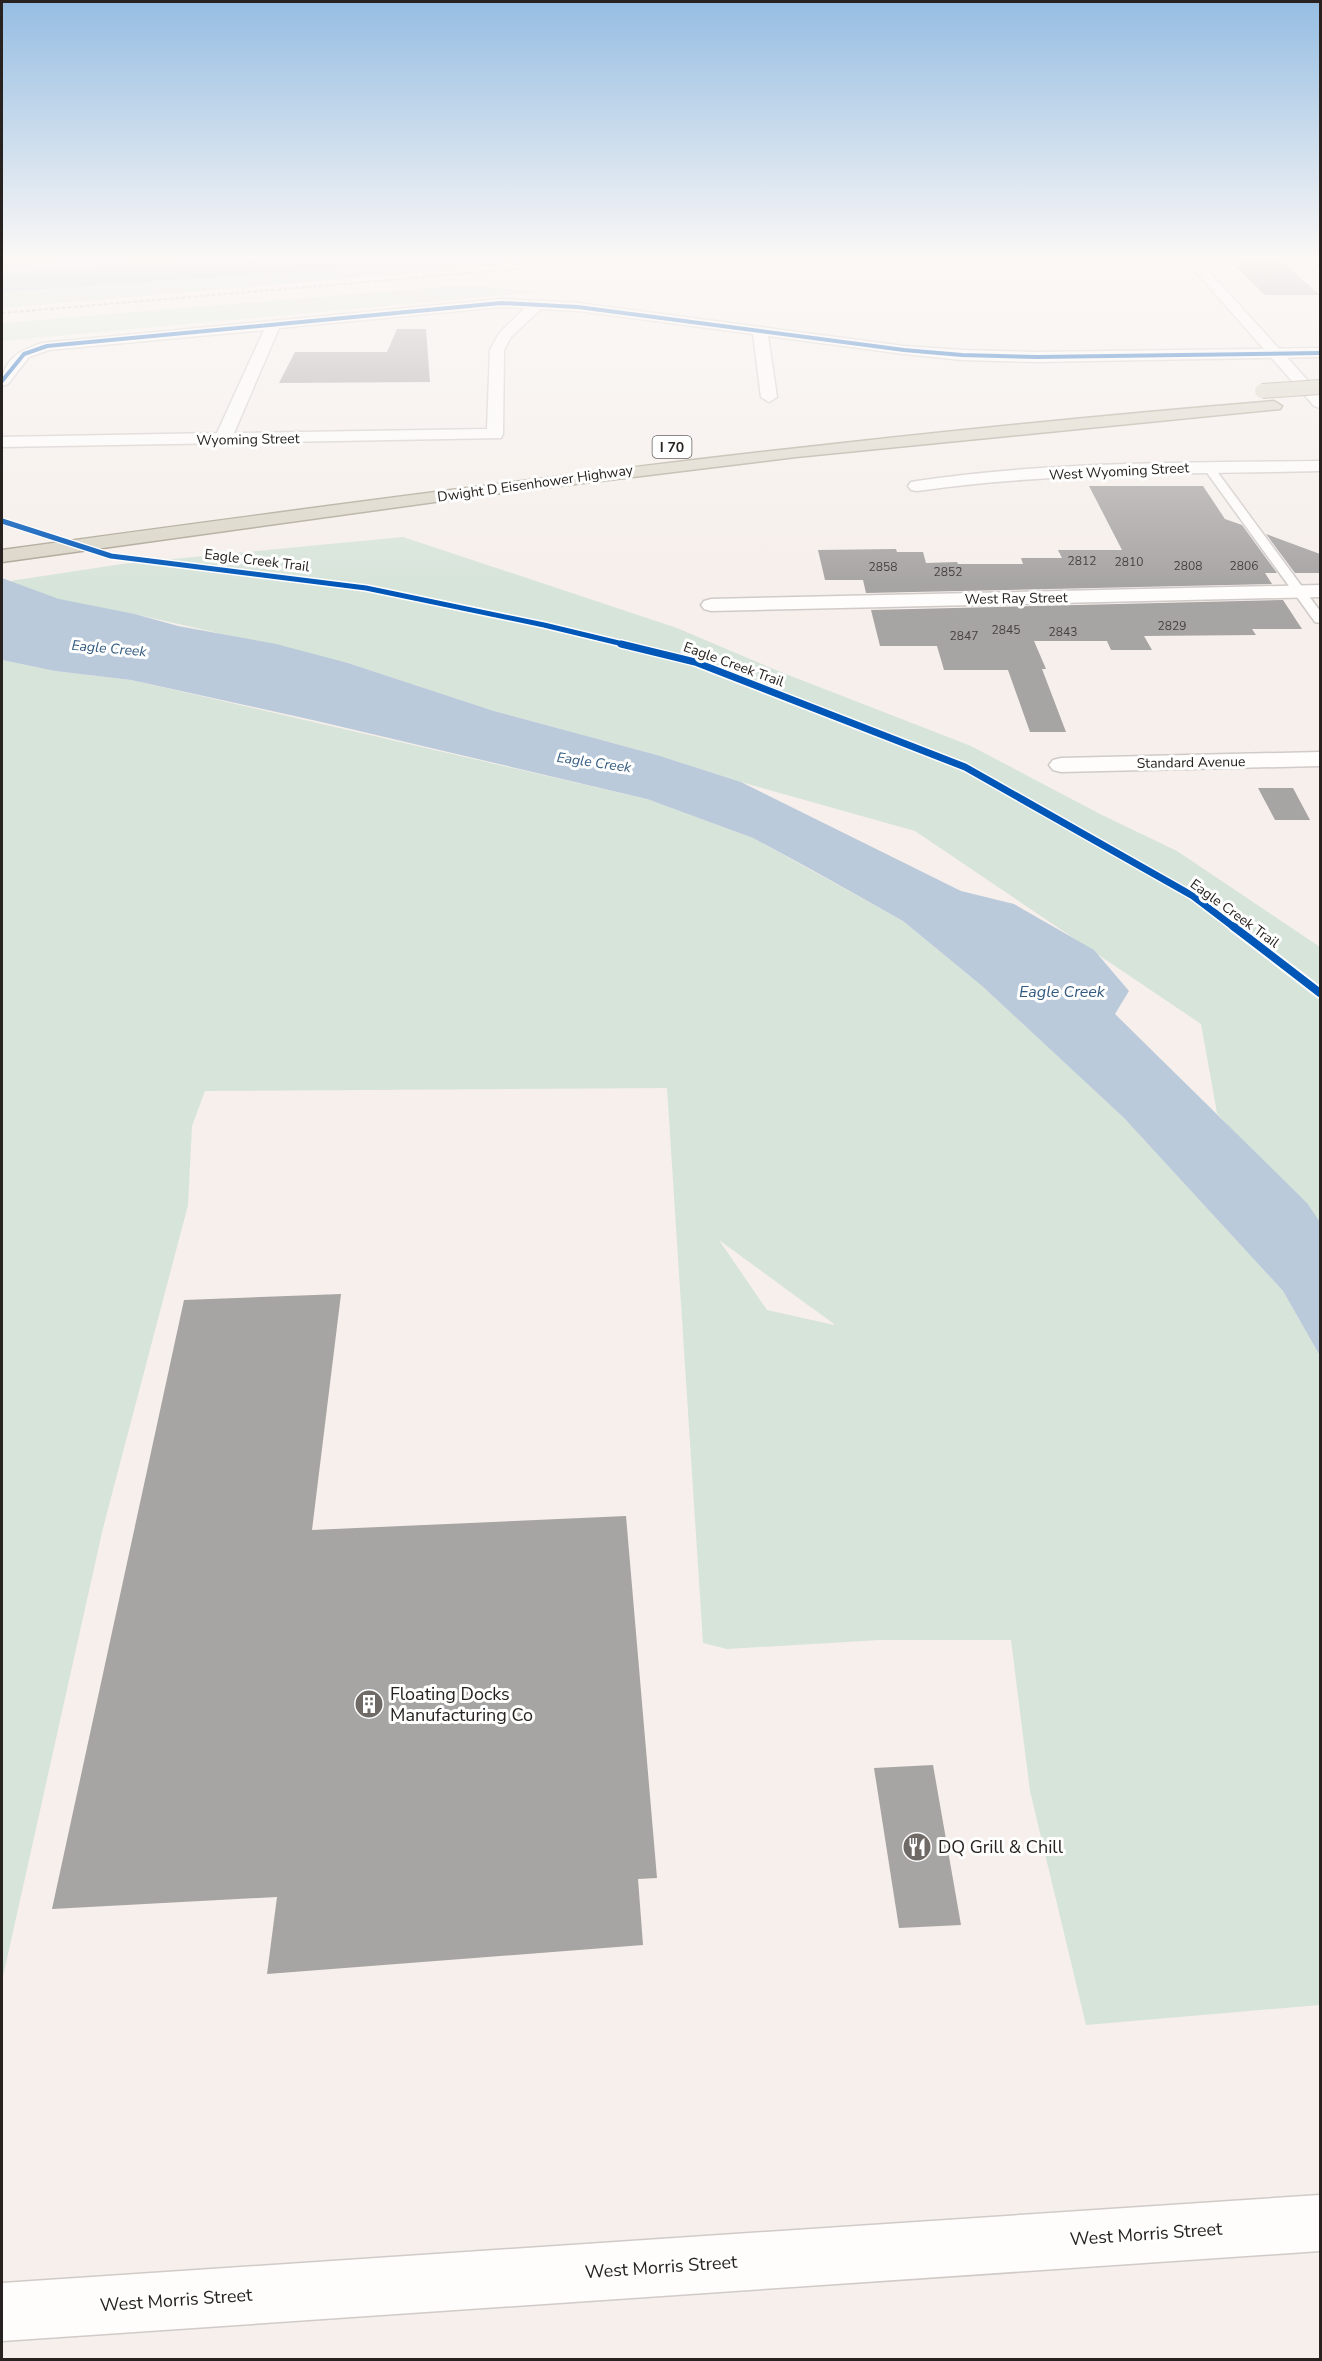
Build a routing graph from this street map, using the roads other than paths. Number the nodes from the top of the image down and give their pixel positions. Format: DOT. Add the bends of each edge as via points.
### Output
graph roads {
  1 [pos="14,365"];
  2 [pos="256,365"];
  3 [pos="497,365"];
  4 [pos="765,365"];
  5 [pos="1287,365"];
  6 [pos="2,381"];
  7 [pos="1320,387"];
  8 [pos="1205,395"];
  9 [pos="769,397"];
  10 [pos="1320,403"];
  11 [pos="223,439"];
  12 [pos="2,442"];
  13 [pos="1320,466"];
  14 [pos="1209,468"];
  15 [pos="917,486"];
  16 [pos="72,526"];
  17 [pos="2,536"];
  18 [pos="2,556"];
  19 [pos="1312,592"];
  20 [pos="711,604"];
  21 [pos="1320,619"];
  22 [pos="1320,759"];
  23 [pos="1061,765"];
  24 [pos="1320,2223"];
  25 [pos="2,2312"];
  1 -- 6 [label="street"];
  2 -- 11 [label="street"];
  3 -- 11 [label="street, Wyoming Street" via="495,434"];
  4 -- 9 [label="street"];
  5 -- 10 [label="street"];
  7 -- 8 [label="highway, bridge"];
  10 -- 18 [label="highway, Dwight D Eisenhower Highway / I 70" via="753,455"];
  11 -- 12 [label="street, Wyoming Street"];
  13 -- 14 [label="street, West Wyoming Street"];
  14 -- 15 [label="street, West Wyoming Street" via="969,479"];
  14 -- 19 [label="lane"];
  16 -- 17 [label="highway"];
  19 -- 20 [label="street, West Ray Street"];
  19 -- 21 [label="lane"];
  22 -- 23 [label="street, Standard Avenue"];
  24 -- 25 [label="street, West Morris Street"];
}
